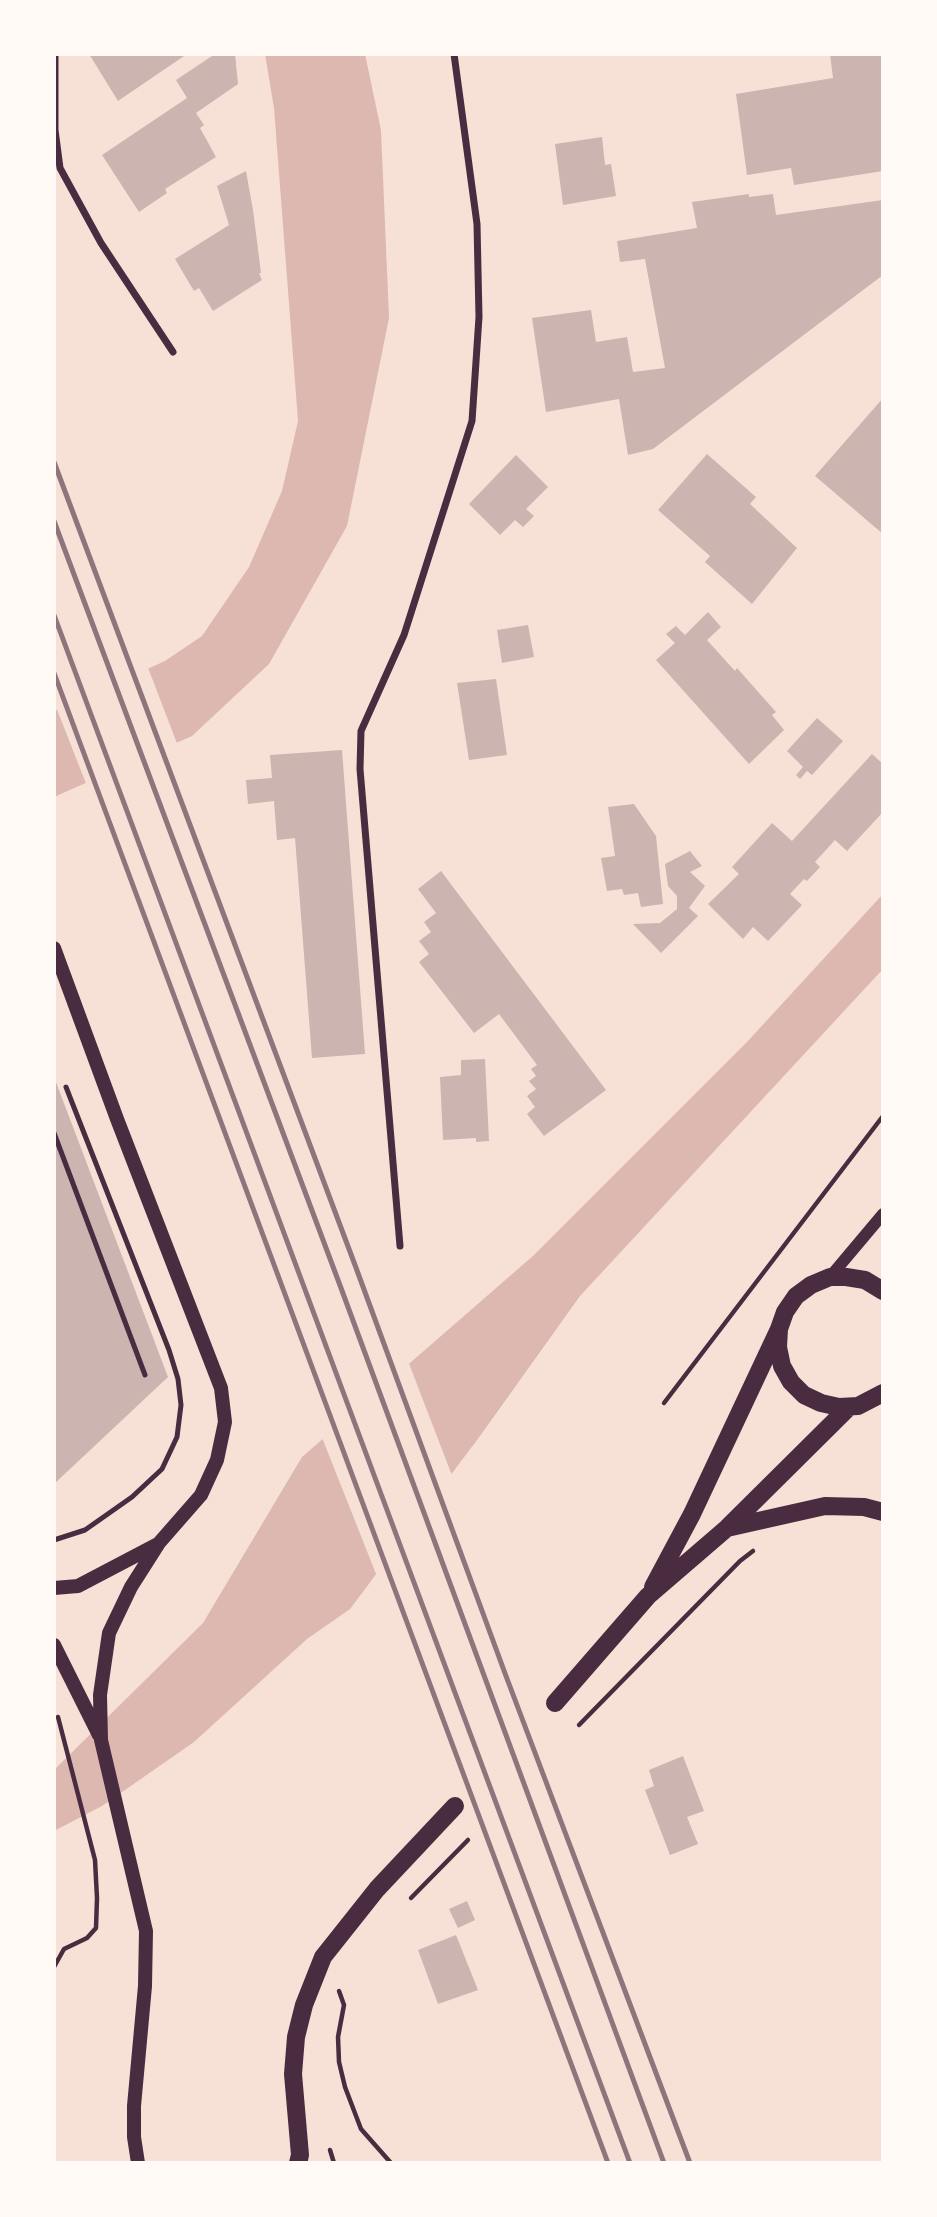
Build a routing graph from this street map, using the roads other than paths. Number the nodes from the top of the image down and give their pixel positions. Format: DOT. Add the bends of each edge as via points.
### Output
graph roads {
  1 [pos="55,54"];
  2 [pos="454,54"];
  3 [pos="173,352"];
  4 [pos="54,948"];
  5 [pos="66,1087"];
  6 [pos="54,1133"];
  7 [pos="883,1214"];
  8 [pos="400,1245"];
  9 [pos="830,1277"];
  10 [pos="883,1291"];
  11 [pos="779,1329"];
  12 [pos="145,1375"];
  13 [pos="882,1395"];
  14 [pos="849,1407"];
  15 [pos="883,1512"];
  16 [pos="727,1528"];
  17 [pos="54,1540"];
  18 [pos="159,1543"];
  19 [pos="56,1588"];
  20 [pos="648,1596"];
  21 [pos="54,1645"];
  22 [pos="555,1703"];
  23 [pos="101,1740"];
  24 [pos="456,1806"];
  25 [pos="301,2160"];
  26 [pos="138,2163"];
  1 -- 3 [label="street" via="60,169"];
  2 -- 8 [label="street" via="477,224 479,317 472,421 404,635 361,731 360,769"];
  4 -- 18 [label="main road" via="221,1388 225,1422 218,1460 201,1495"];
  5 -- 17 [label="lane" via="169,1350 181,1405 177,1437 162,1469 85,1530"];
  6 -- 12 [label="lane"];
  7 -- 9 [label="street"];
  9 -- 10 [label="main road" via="865,1280"];
  9 -- 11 [label="main road" via="796,1296"];
  11 -- 14 [label="main road" via="782,1366 791,1382 821,1403"];
  11 -- 20 [label="main road"];
  13 -- 14 [label="main road"];
  14 -- 16 [label="main road"];
  15 -- 16 [label="main road" via="825,1506"];
  16 -- 20 [label="main road"];
  18 -- 19 [label="main road" via="78,1586"];
  18 -- 23 [label="main road" via="109,1633 100,1695"];
  20 -- 22 [label="main road"];
  21 -- 23 [label="main road"];
  23 -- 26 [label="main road" via="146,1931 134,2106"];
  24 -- 25 [label="main road" via="377,1888 323,1957 296,2037 294,2086"];
}
